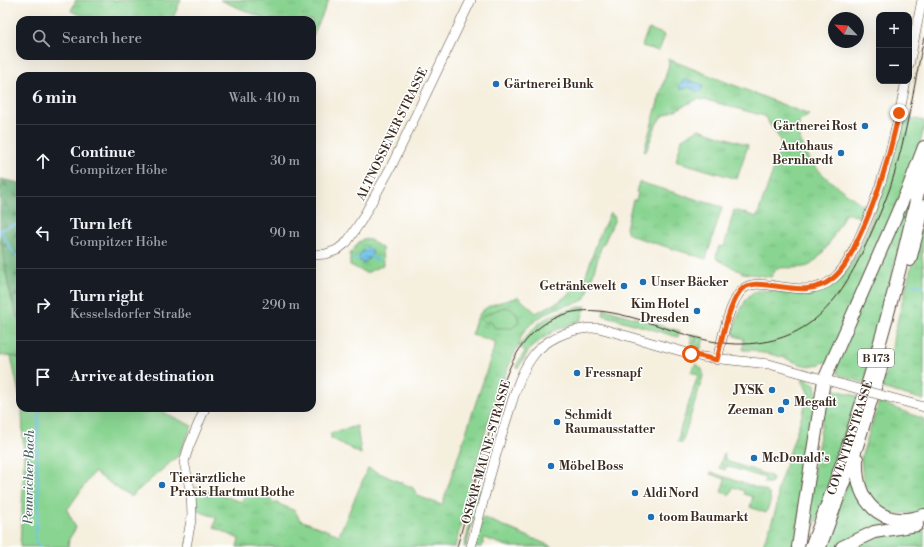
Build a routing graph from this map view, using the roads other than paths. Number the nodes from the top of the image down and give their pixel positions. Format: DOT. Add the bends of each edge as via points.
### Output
graph roads {
  1 [pos="471,0"];
  2 [pos="922,0"];
  3 [pos="912,50"];
  4 [pos="905,84"];
  5 [pos="924,147"];
  6 [pos="924,165"];
  7 [pos="924,206"];
  8 [pos="316,255"];
  9 [pos="717,360"];
  10 [pos="824,380"];
  11 [pos="924,407"];
  12 [pos="203,412"];
  13 [pos="857,446"];
  14 [pos="924,515"];
  15 [pos="924,522"];
  16 [pos="186,547"];
  17 [pos="471,547"];
  18 [pos="798,547"];
  19 [pos="811,547"];
  20 [pos="820,547"];
  21 [pos="842,547"];
  1 -- 8 [label="street, ALTNOSSENER STRASSE" via="391,167 361,221 347,242 337,250"];
  2 -- 3 [label="street"];
  4 -- 9 [label="street" via="888,163 876,200 842,269 825,284 808,289 753,283 741,290 734,304"];
  5 -- 10 [label="highway"];
  6 -- 19 [label="highway, COVENTRYSTRASSE / B 173" via="882,337 848,446"];
  7 -- 13 [label="highway, B 173" via="889,340"];
  9 -- 10 [label="street" via="769,364"];
  9 -- 17 [label="street, OSKAR-MAUNE-STRASSE" via="603,328 586,327 546,343 529,361 521,375 500,440"];
  10 -- 11 [label="street, bridge"];
  10 -- 18 [label="highway"];
  12 -- 16 [label="street" via="184,462 191,493 192,516"];
  13 -- 14 [label="highway" via="857,481 860,492 872,507 896,519 911,519"];
  13 -- 20 [label="highway, B 173"];
  15 -- 21 [label="highway" via="874,532"];
}
